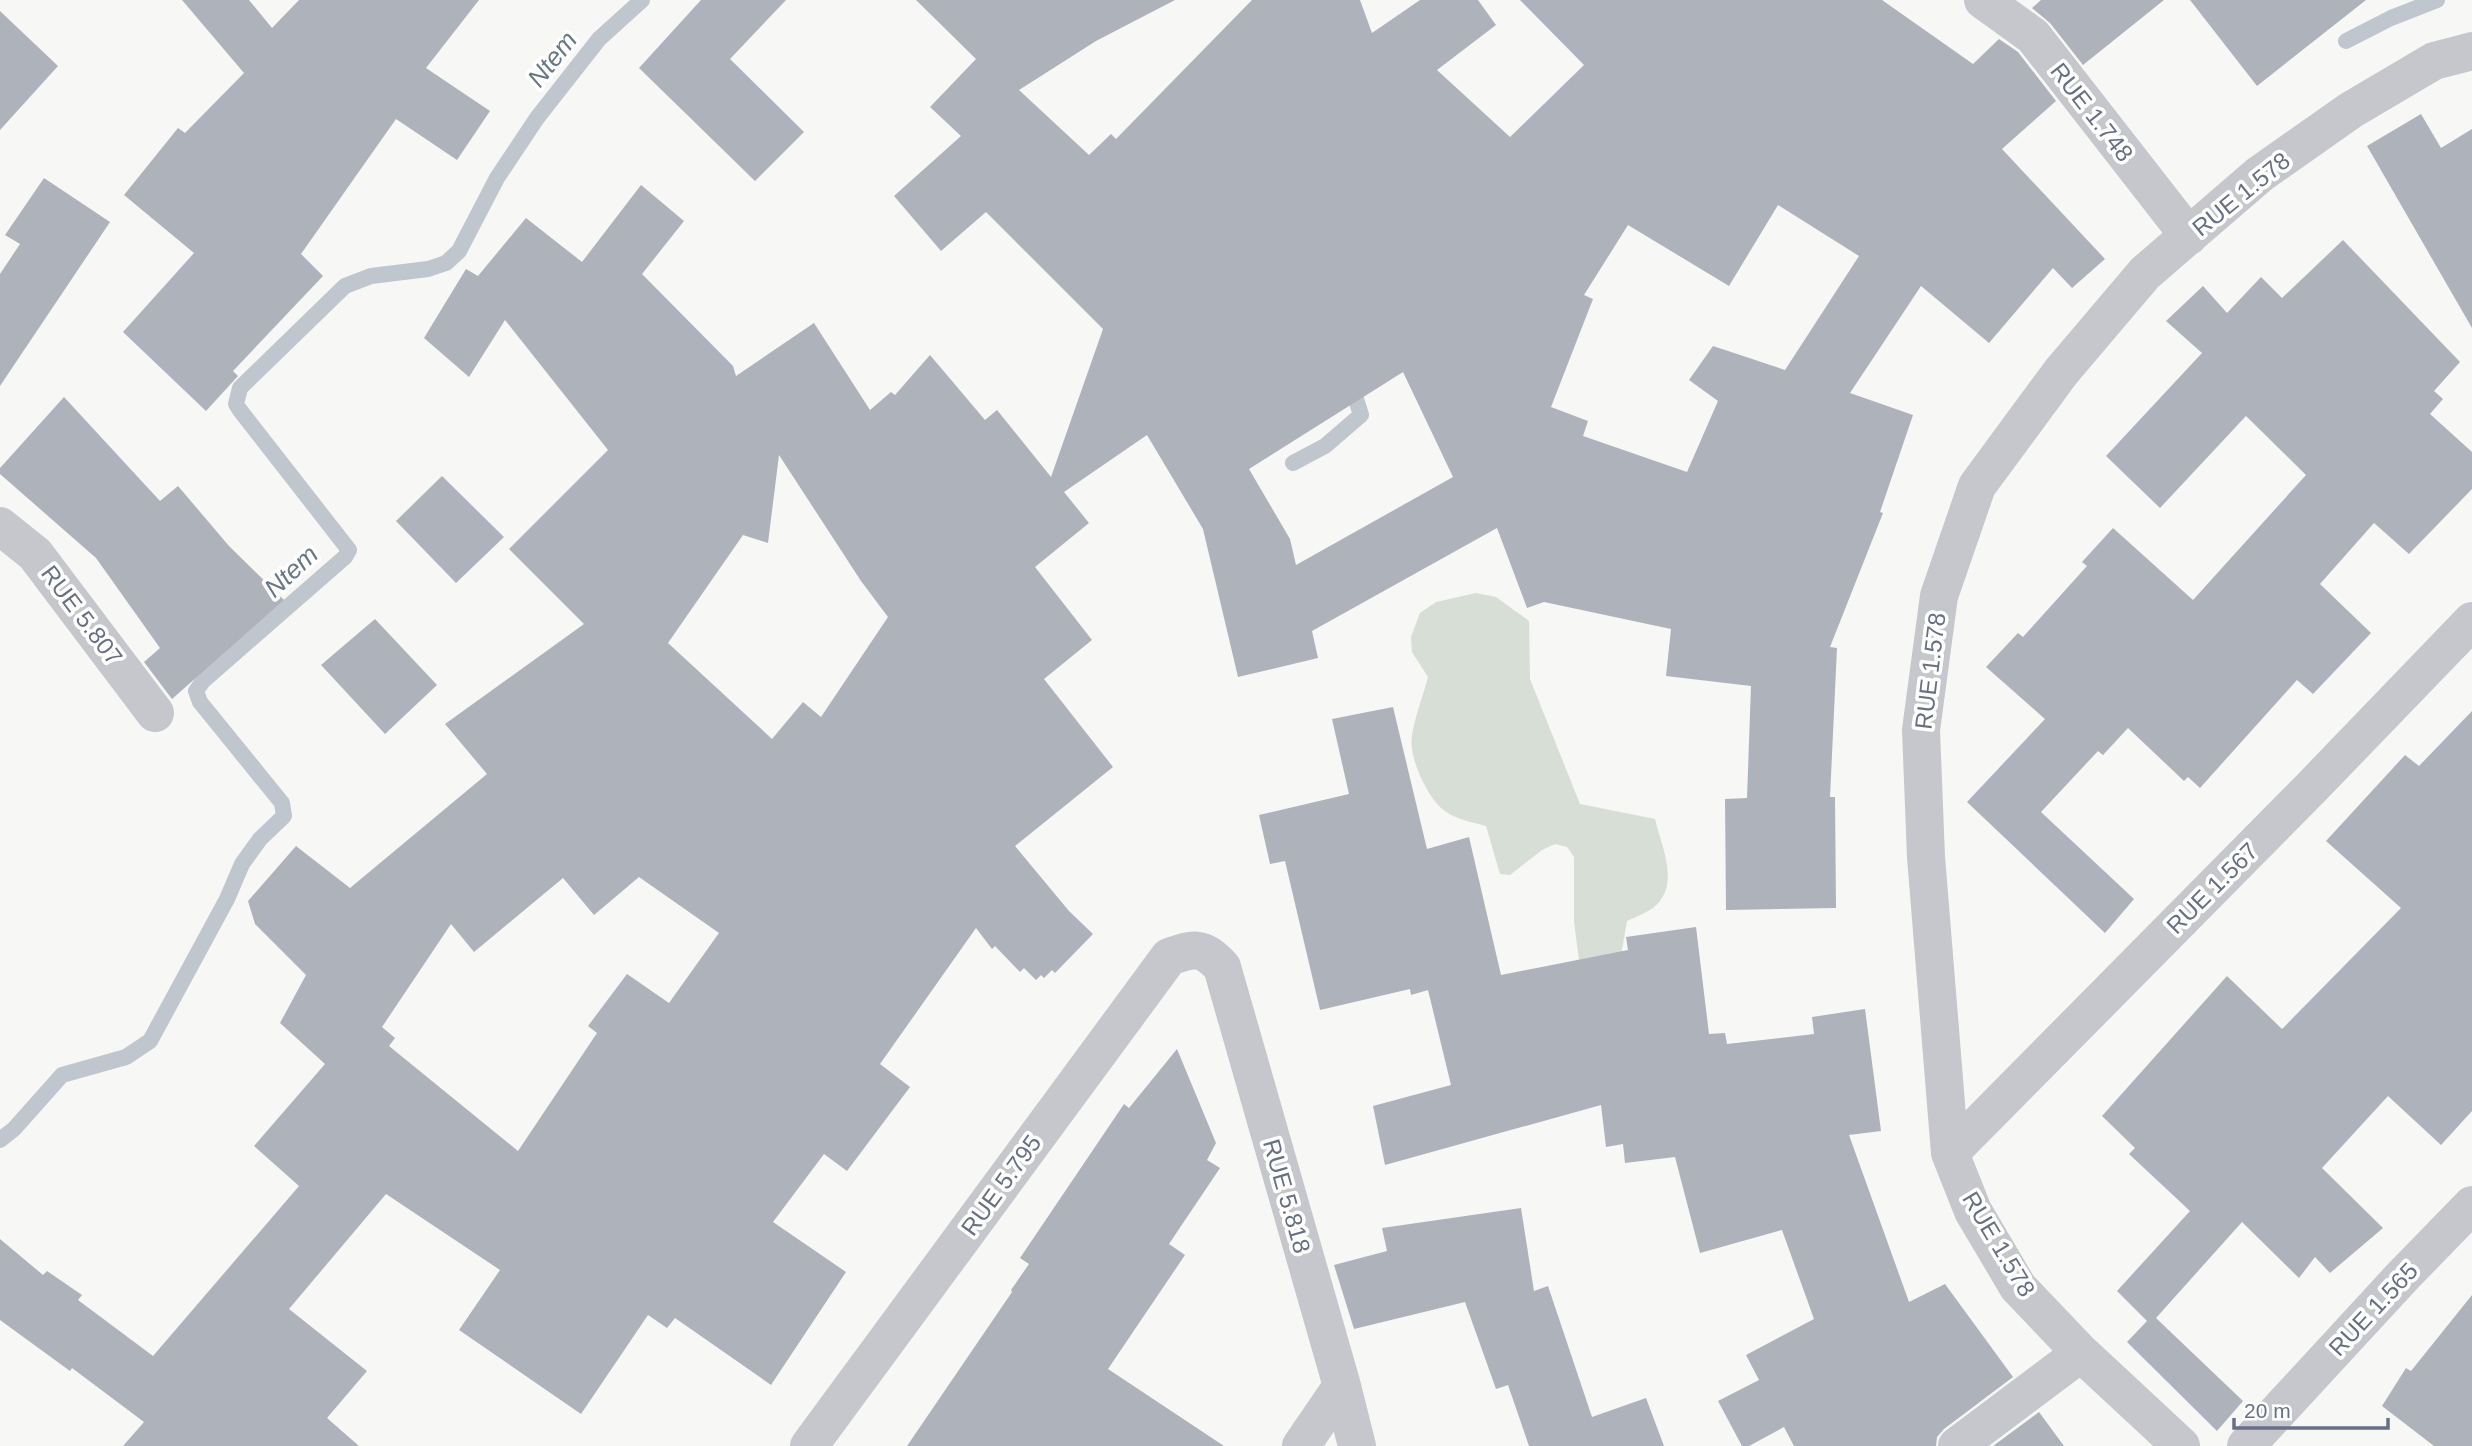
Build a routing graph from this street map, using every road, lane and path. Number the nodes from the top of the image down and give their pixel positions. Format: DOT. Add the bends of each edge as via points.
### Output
graph roads {
  1 [pos="1983,0"];
  2 [pos="2472,51"];
  3 [pos="2189,236"];
  4 [pos="0,526"];
  5 [pos="2472,621"];
  6 [pos="155,713"];
  7 [pos="1207,951"];
  8 [pos="1950,1153"];
  9 [pos="2472,1205"];
  10 [pos="2081,1353"];
  11 [pos="1342,1386"];
  12 [pos="809,1446"];
  13 [pos="1301,1446"];
  14 [pos="1357,1446"];
  15 [pos="1956,1446"];
  16 [pos="2181,1446"];
  17 [pos="2246,1446"];
  1 -- 3 [label="street, RUE 1.748" via="2033,36"];
  2 -- 3 [label="street, RUE 1.578" via="2434,61 2351,110 2260,174"];
  3 -- 8 [label="street, RUE 1.578" via="2145,273 2086,342 1977,486 1938,596 1921,730 1926,857"];
  4 -- 6 [label="street, RUE 5.807" via="35,554"];
  5 -- 8 [label="street, RUE 1.567"];
  7 -- 11 [label="street, RUE 5.818" via="1222,967"];
  7 -- 12 [label="street, RUE 5.795" via="1189,950 1168,957"];
  8 -- 10 [label="street, RUE 1.578" via="1973,1211 2018,1287"];
  9 -- 17 [label="street, RUE 1.565"];
  10 -- 15 [label="street"];
  10 -- 16 [label="street, RUE 1.578"];
  11 -- 13 [label="street"];
  11 -- 14 [label="street, RUE 5.818"];
}
